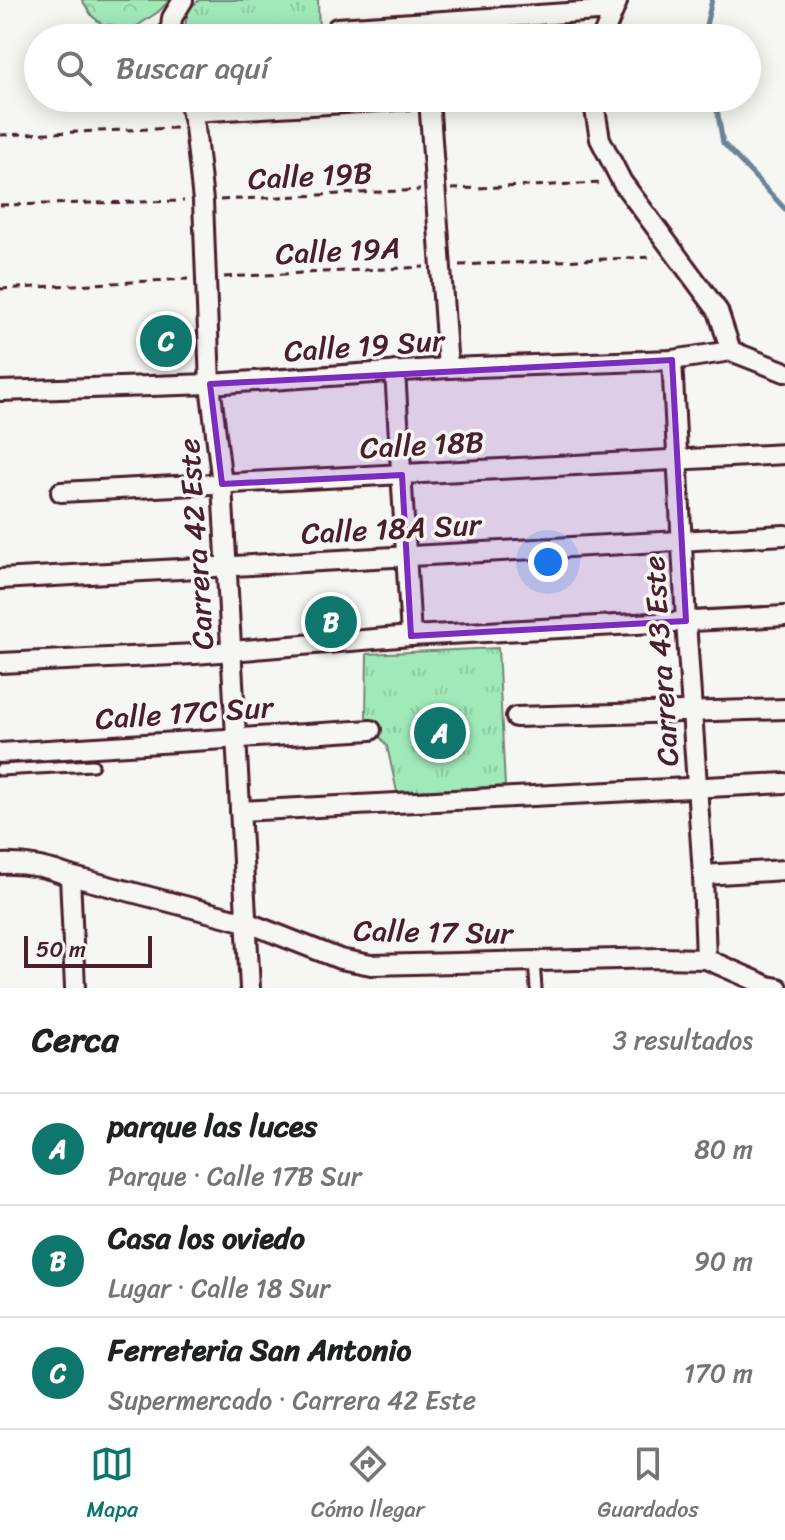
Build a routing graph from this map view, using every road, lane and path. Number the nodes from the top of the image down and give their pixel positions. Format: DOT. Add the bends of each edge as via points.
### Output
graph roads {
  1 [pos="183,0"];
  2 [pos="615,5"];
  3 [pos="171,24"];
  4 [pos="385,24"];
  5 [pos="608,24"];
  6 [pos="192,112"];
  7 [pos="430,112"];
  8 [pos="595,112"];
  9 [pos="0,135"];
  10 [pos="622,182"];
  11 [pos="437,189"];
  12 [pos="203,201"];
  13 [pos="0,205"];
  14 [pos="678,257"];
  15 [pos="442,266"];
  16 [pos="205,278"];
  17 [pos="0,289"];
  18 [pos="731,351"];
  19 [pos="672,360"];
  20 [pos="448,368"];
  21 [pos="395,371"];
  22 [pos="785,372"];
  23 [pos="210,384"];
  24 [pos="0,391"];
  25 [pos="785,454"];
  26 [pos="677,461"];
  27 [pos="402,475"];
  28 [pos="222,484"];
  29 [pos="61,492"];
  30 [pos="785,535"];
  31 [pos="682,542"];
  32 [pos="407,555"];
  33 [pos="227,567"];
  34 [pos="0,579"];
  35 [pos="785,616"];
  36 [pos="686,621"];
  37 [pos="411,636"];
  38 [pos="233,650"];
  39 [pos="0,663"];
  40 [pos="785,709"];
  41 [pos="693,714"];
  42 [pos="516,717"];
  43 [pos="371,730"];
  44 [pos="236,737"];
  45 [pos="0,753"];
  46 [pos="93,765"];
  47 [pos="0,770"];
  48 [pos="785,783"];
  49 [pos="698,786"];
  50 [pos="240,811"];
  51 [pos="0,864"];
  52 [pos="785,870"];
  53 [pos="703,875"];
  54 [pos="70,876"];
  55 [pos="246,922"];
  56 [pos="706,959"];
  57 [pos="534,961"];
  58 [pos="75,988"];
  59 [pos="250,988"];
  60 [pos="536,988"];
  61 [pos="778,988"];
  1 -- 3 [label="street"];
  2 -- 4 [label="street"];
  2 -- 5 [label="street"];
  6 -- 9 [label="path"];
  6 -- 12 [label="street, Carrera 42 Este"];
  7 -- 11 [label="street"];
  8 -- 10 [label="street" via="600,139"];
  10 -- 11 [label="path, Calle 19B"];
  10 -- 14 [label="street"];
  11 -- 12 [label="path, Calle 19B"];
  11 -- 15 [label="street"];
  12 -- 13 [label="path, Calle 19B"];
  12 -- 16 [label="street, Carrera 42 Este"];
  14 -- 15 [label="path, Calle 19A"];
  14 -- 18 [label="street" via="718,311"];
  15 -- 16 [label="path, Calle 19A"];
  15 -- 20 [label="street"];
  16 -- 17 [label="path, Calle 19A"];
  16 -- 23 [label="street, Carrera 42 Este"];
  18 -- 19 [label="street, Calle 19 Sur"];
  18 -- 22 [label="street"];
  19 -- 20 [label="street, Calle 19 Sur"];
  19 -- 26 [label="street, Carrera 43 Este"];
  20 -- 21 [label="street, Calle 19 Sur"];
  21 -- 23 [label="street, Calle 19 Sur"];
  21 -- 27 [label="street"];
  23 -- 24 [label="street, Calle 19 Sur"];
  23 -- 28 [label="street, Carrera 42 Este"];
  25 -- 26 [label="street, Calle 18B"];
  26 -- 27 [label="street, Calle 18B"];
  26 -- 31 [label="street, Carrera 43 Este"];
  27 -- 28 [label="street, Calle 18B"];
  27 -- 32 [label="street"];
  28 -- 29 [label="street, Calle 18B"];
  28 -- 33 [label="street, Carrera 42 Este"];
  30 -- 31 [label="street, Calle 18A Sur"];
  31 -- 32 [label="street, Calle 18A Sur"];
  31 -- 36 [label="street, Carrera 43 Este"];
  32 -- 33 [label="street, Calle 18A Sur"];
  32 -- 37 [label="street"];
  33 -- 34 [label="street, Calle 18A Sur"];
  33 -- 38 [label="street, Carrera 42 Este"];
  35 -- 36 [label="street"];
  36 -- 37 [label="street"];
  36 -- 41 [label="street, Carrera 43 Este"];
  37 -- 38 [label="street"];
  38 -- 39 [label="street"];
  38 -- 44 [label="street, Carrera 42 Este"];
  40 -- 41 [label="street"];
  41 -- 42 [label="street"];
  41 -- 49 [label="street, Carrera 43 Este"];
  43 -- 44 [label="street, Calle 17C Sur"];
  44 -- 45 [label="street, Calle 17C Sur"];
  44 -- 50 [label="street, Carrera 42 Este"];
  46 -- 47 [label="lane"];
  48 -- 49 [label="street"];
  49 -- 50 [label="street"];
  49 -- 53 [label="street, Carrera 43 Este"];
  50 -- 55 [label="street, Carrera 42 Este"];
  51 -- 54 [label="street, Calle 17 Sur" via="24,863"];
  52 -- 53 [label="street"];
  53 -- 56 [label="street, Carrera 43 Este"];
  54 -- 55 [label="street, Calle 17 Sur"];
  54 -- 58 [label="street"];
  55 -- 57 [label="street, Calle 17 Sur" via="340,959 371,965"];
  55 -- 59 [label="street, Carrera 42 Este"];
  56 -- 57 [label="street, Calle 17 Sur"];
  56 -- 61 [label="street, Calle 17 Sur"];
  57 -- 60 [label="lane"];
}
